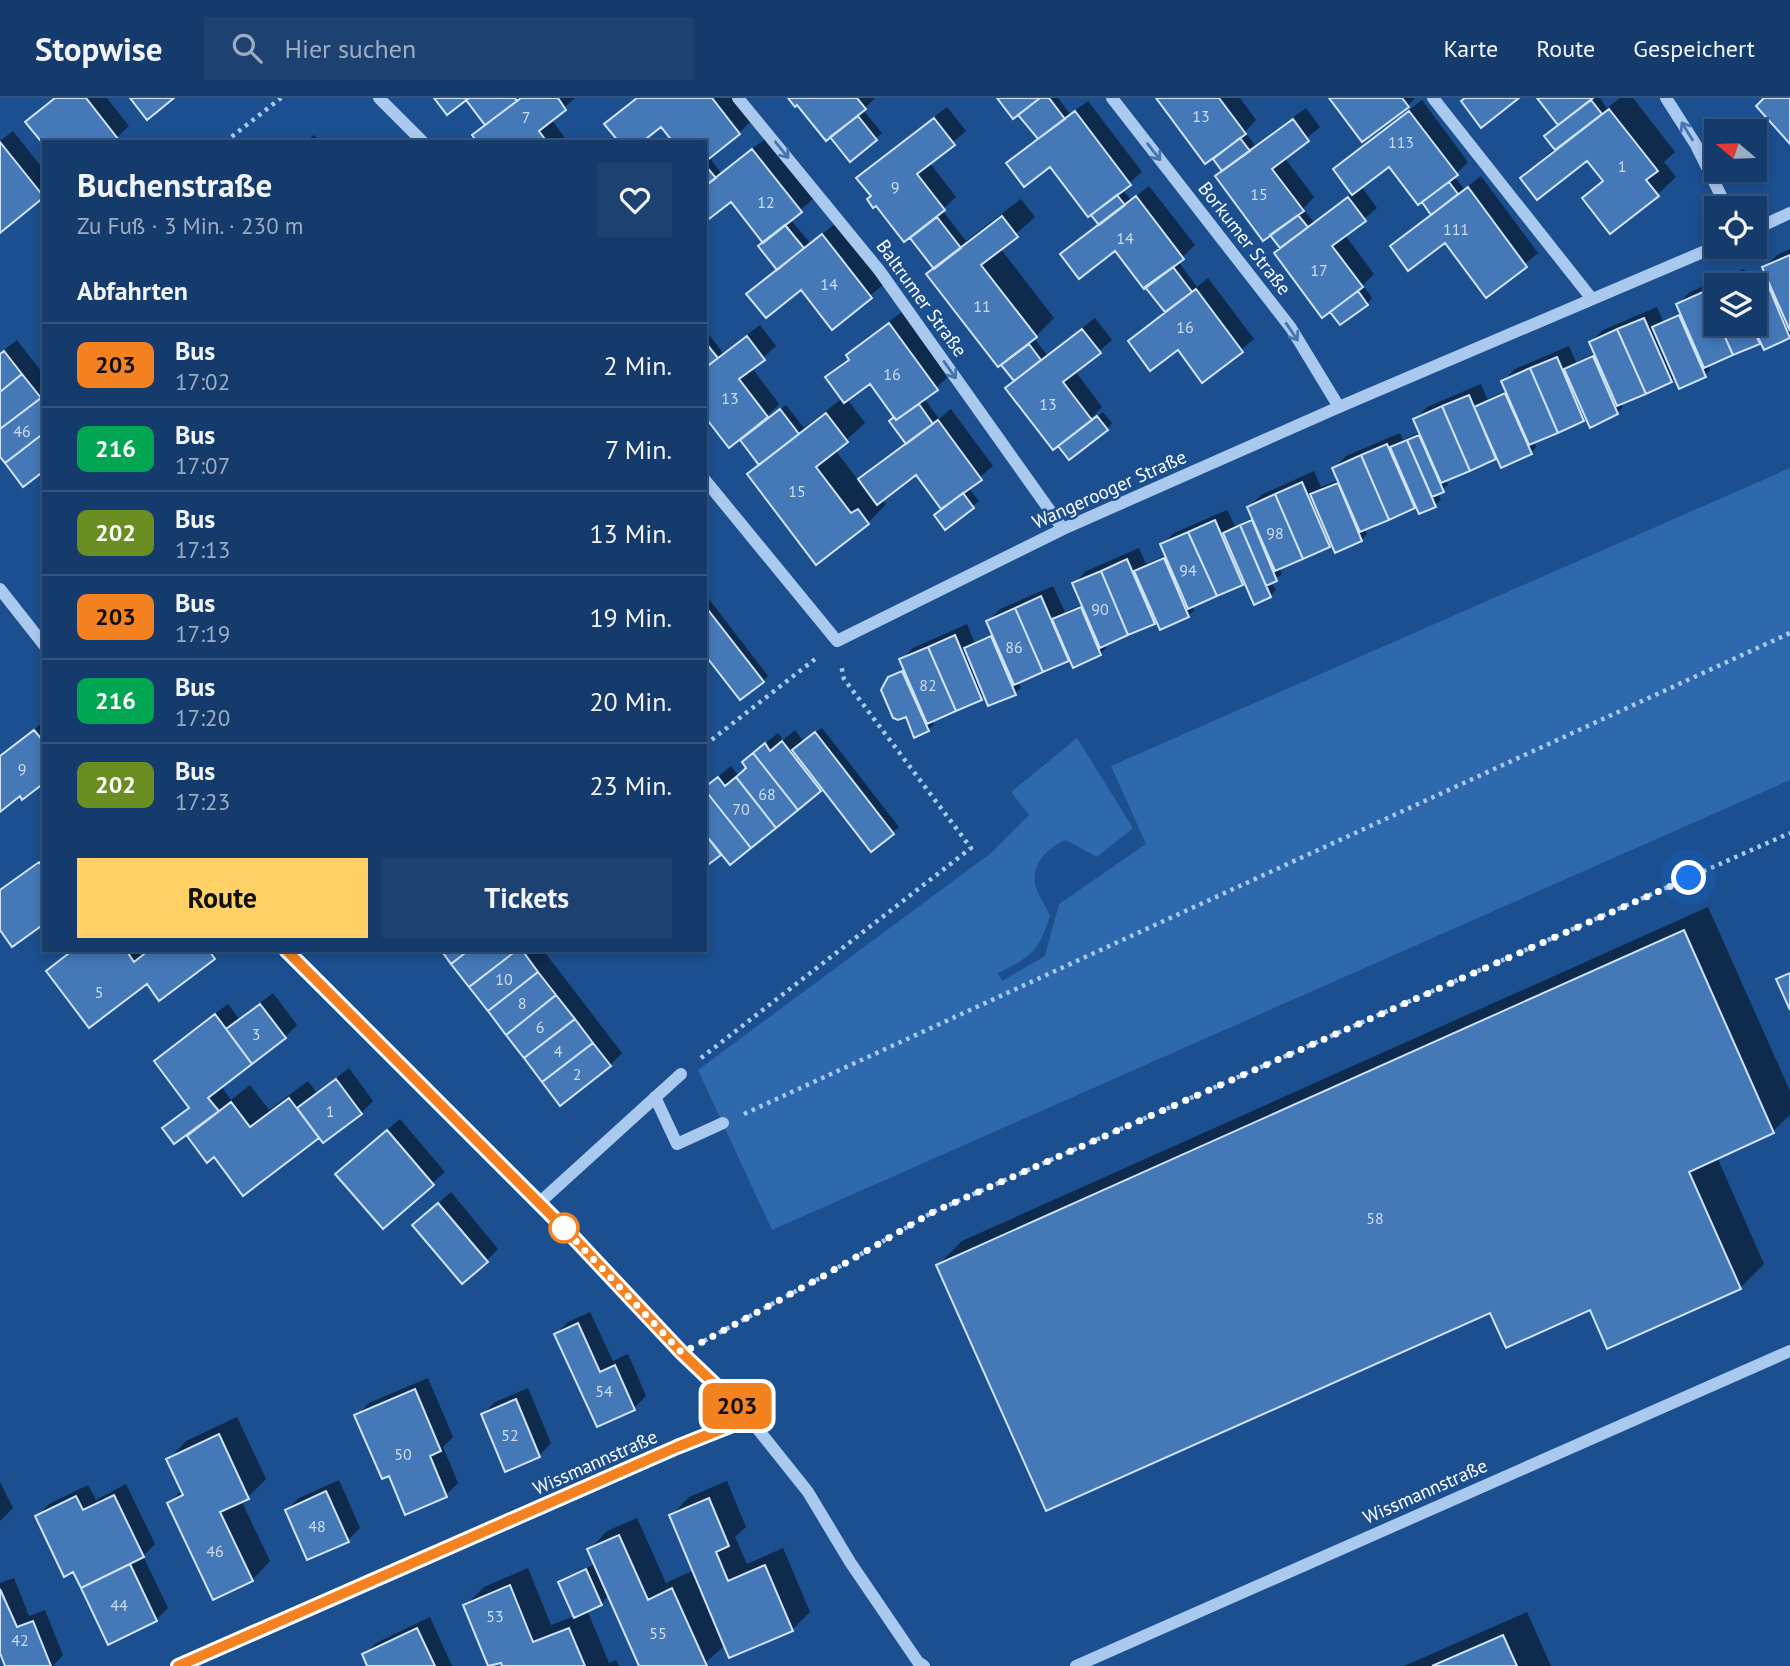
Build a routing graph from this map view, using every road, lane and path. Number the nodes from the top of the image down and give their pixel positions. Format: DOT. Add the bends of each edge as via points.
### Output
graph roads {
  1 [pos="281,98"];
  2 [pos="379,98"];
  3 [pos="738,98"];
  4 [pos="1112,98"];
  5 [pos="1433,98"];
  6 [pos="1667,98"];
  7 [pos="228,140"];
  8 [pos="421,140"];
  9 [pos="1721,196"];
  10 [pos="1790,213"];
  11 [pos="1767,224"];
  12 [pos="1704,252"];
  13 [pos="1592,299"];
  14 [pos="1339,407"];
  15 [pos="707,482"];
  16 [pos="1063,529"];
  17 [pos="0,589"];
  18 [pos="1790,633"];
  19 [pos="837,641"];
  20 [pos="42,642"];
  21 [pos="707,743"];
  22 [pos="1790,833"];
  23 [pos="288,952"];
  24 [pos="681,1074"];
  25 [pos="655,1097"];
  26 [pos="723,1123"];
  27 [pos="539,1203"];
  28 [pos="1790,1352"];
  29 [pos="682,1353"];
  30 [pos="750,1418"];
  31 [pos="178,1666"];
  32 [pos="923,1666"];
  33 [pos="1076,1666"];
  1 -- 7 [label="path"];
  2 -- 8 [label="street"];
  3 -- 16 [label="street, Baltrumer Straße, one-way" via="879,270"];
  4 -- 14 [label="street, Borkumer Straße, one-way" via="1291,328"];
  5 -- 13 [label="street"];
  9 -- 6 [label="street, one-way"];
  10 -- 11 [label="street"];
  12 -- 13 [label="street, Wangerooger Straße"];
  13 -- 14 [label="street, Wangerooger Straße"];
  14 -- 16 [label="street, Wangerooger Straße"];
  15 -- 19 [label="street"];
  16 -- 19 [label="street, Wangerooger Straße"];
  17 -- 20 [label="street"];
  18 -- 26 [label="path"];
  19 -- 21 [label="path"];
  19 -- 24 [label="path" via="844,679 971,848"];
  22 -- 29 [label="path" via="933,1212"];
  23 -- 27 [label="street"];
  24 -- 25 [label="street"];
  25 -- 26 [label="street" via="677,1144"];
  25 -- 27 [label="street"];
  27 -- 29 [label="street"];
  28 -- 33 [label="street, Wissmannstraße"];
  29 -- 30 [label="street"];
  30 -- 31 [label="street, Wissmannstraße"];
  30 -- 32 [label="street" via="808,1492"];
}
